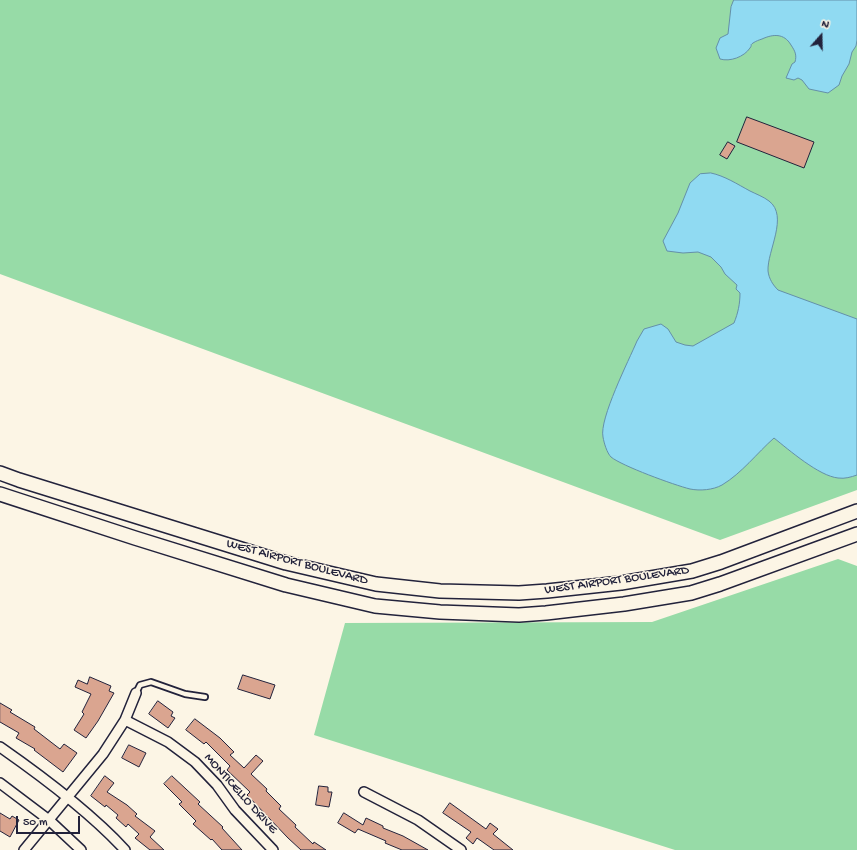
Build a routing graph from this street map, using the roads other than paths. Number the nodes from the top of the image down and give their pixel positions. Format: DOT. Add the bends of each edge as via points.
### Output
graph roads {
  1 [pos="0,473"];
  2 [pos="0,494"];
  3 [pos="857,512"];
  4 [pos="142,519"];
  5 [pos="857,534"];
  6 [pos="794,535"];
  7 [pos="136,538"];
  8 [pos="800,555"];
  9 [pos="621,583"];
  10 [pos="440,591"];
  11 [pos="624,604"];
  12 [pos="440,612"];
  13 [pos="136,693"];
  14 [pos="204,697"];
  15 [pos="125,720"];
  16 [pos="0,747"];
  17 [pos="0,784"];
  18 [pos="364,792"];
  19 [pos="67,797"];
  20 [pos="49,820"];
  21 [pos="24,850"];
  22 [pos="81,850"];
  23 [pos="125,850"];
  24 [pos="273,850"];
  25 [pos="461,850"];
  1 -- 4 [label="main road, WEST AIRPORT BOULEVARD"];
  2 -- 7 [label="main road, WEST AIRPORT BOULEVARD"];
  3 -- 6 [label="main road, WEST AIRPORT BOULEVARD"];
  4 -- 7 [label="main road"];
  4 -- 10 [label="main road, WEST AIRPORT BOULEVARD" via="286,564 376,584"];
  5 -- 8 [label="main road, WEST AIRPORT BOULEVARD"];
  6 -- 8 [label="main road"];
  6 -- 9 [label="main road, WEST AIRPORT BOULEVARD" via="692,571"];
  7 -- 12 [label="main road, WEST AIRPORT BOULEVARD" via="286,585 375,606"];
  8 -- 11 [label="main road, WEST AIRPORT BOULEVARD" via="691,593"];
  9 -- 10 [label="main road, WEST AIRPORT BOULEVARD" via="519,593"];
  9 -- 11 [label="main road"];
  10 -- 12 [label="main road"];
  11 -- 12 [label="main road, WEST AIRPORT BOULEVARD" via="519,615"];
  13 -- 14 [label="lane" via="140,686 151,682 185,694"];
  13 -- 15 [label="street"];
  15 -- 19 [label="street" via="102,754"];
  15 -- 24 [label="street, MONTICELLO DRIVE" via="168,742 195,762"];
  16 -- 19 [label="street"];
  17 -- 20 [label="street"];
  18 -- 25 [label="street" via="418,820"];
  19 -- 20 [label="street"];
  19 -- 23 [label="street"];
  20 -- 21 [label="street"];
  20 -- 22 [label="street"];
}
